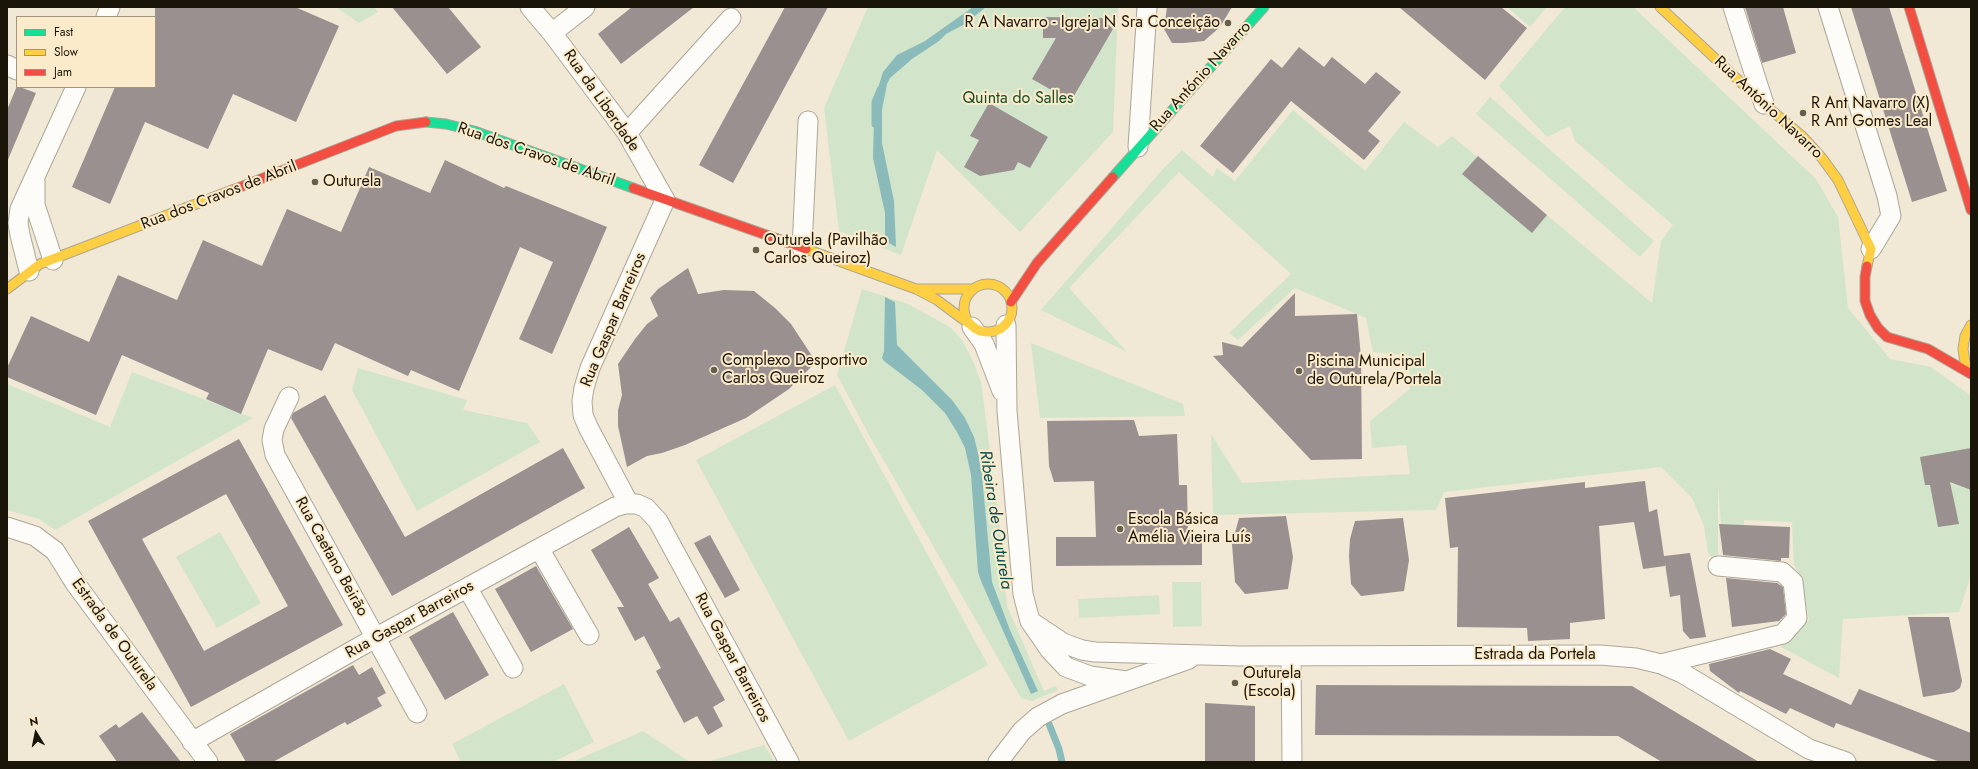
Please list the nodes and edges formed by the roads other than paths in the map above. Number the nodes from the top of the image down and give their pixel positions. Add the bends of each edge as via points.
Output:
1 (530, 7) edge
2 (585, 7) edge
3 (1147, 7) edge
4 (1264, 7) edge
5 (1660, 7) edge
6 (1733, 7) edge
7 (1828, 7) edge
8 (1909, 7) edge
9 (731, 18) dead end
10 (552, 33) junction
11 (7, 65) edge
12 (16, 70) edge
13 (69, 89) edge
14 (1764, 104) junction
15 (808, 121) dead end
16 (627, 133) junction
17 (1138, 147) junction
18 (35, 173) junction
19 (665, 200) junction
20 (1971, 210) edge
21 (802, 248) junction
22 (1871, 249) junction
23 (53, 260) junction
24 (1037, 263) junction
25 (29, 271) junction
26 (996, 285) junction
27 (7, 289) edge
28 (916, 289) junction
29 (972, 289) junction
30 (1011, 302) junction
31 (970, 325) junction
32 (1006, 325) junction
33 (1971, 325) edge
34 (1939, 345) dead end
35 (1928, 349) junction
36 (1971, 374) edge
37 (289, 397) dead end
38 (1008, 411) junction
39 (629, 504) junction
40 (7, 527) edge
41 (540, 550) junction
42 (1718, 566) dead end
43 (468, 589) junction
44 (1030, 621) junction
45 (589, 635) dead end
46 (375, 638) junction
47 (1069, 645) junction
48 (1199, 655) junction
49 (1291, 656) junction
50 (1661, 664) junction
51 (512, 668) dead end
52 (1074, 670) junction
53 (1126, 681) junction
54 (1062, 704) junction
55 (417, 713) dead end
56 (192, 742) junction
57 (1808, 756) edge
58 (208, 762) edge
59 (789, 762) edge
60 (998, 762) edge
61 (1292, 762) edge
62 (1846, 762) edge

1 - 10 street, Rua da Liberdade
2 - 10 street
3 - 17 street
4 - 17 street, Rua António Navarro
5 - 14 street, Rua António Navarro
6 - 14 street
7 - 22 street via 1891,216
8 - 20 street
9 - 16 street
10 - 16 street, Rua da Liberdade
11 - 12 street
13 - 18 street
14 - 22 street, Rua António Navarro via 1803,137 1822,158 1850,202
15 - 21 street
16 - 19 street, Rua da Liberdade
17 - 24 street, Rua António Navarro
18 - 23 street via 35,205
18 - 25 street via 20,209 18,223
19 - 21 street, Rua dos Cravos de Abril
19 - 23 street, Rua dos Cravos de Abril via 474,131 446,124 411,123 396,126
19 - 39 street, Rua Gaspar Barreiros via 590,368 582,401 588,427
21 - 28 street, Rua dos Cravos de Abril
22 - 35 street via 1864,277 1865,301 1870,315 1887,337
23 - 25 street
24 - 26 street
24 - 30 street
25 - 27 street
26 - 29 street via 988,284
26 - 30 street via 1008,295
28 - 29 street
28 - 31 street, Rua dos Cravos de Abril via 937,300
29 - 31 street via 963,309
30 - 32 street via 1012,310
31 - 32 street via 986,333 1000,330
31 - 38 street via 984,344 993,364
32 - 38 street
33 - 36 street via 1962,337 1965,362
34 - 35 street
35 - 36 street
37 - 46 street, Rua Caetano Beirão via 274,429 272,440 275,455
38 - 44 street via 1024,594
39 - 41 street, Rua Gaspar Barreiros via 615,507
39 - 59 street, Rua Gaspar Barreiros via 646,508 658,521
40 - 56 street, Estrada de Outurela via 35,536 54,551 75,584
41 - 43 street, Rua Gaspar Barreiros
41 - 45 street
42 - 50 street via 1782,572 1793,582 1797,618 1783,634
43 - 46 street, Rua Gaspar Barreiros
43 - 51 street
44 - 47 street, Estrada da Portela
44 - 52 street via 1050,650 1066,667
46 - 55 street, Rua Caetano Beirão
46 - 56 street, Rua Gaspar Barreiros
47 - 48 street, Estrada da Portela via 1095,652
47 - 52 street
48 - 49 street, Estrada da Portela
48 - 53 street
49 - 50 street, Estrada da Portela via 1600,655 1636,658
49 - 61 street
50 - 57 street, Estrada da Portela via 1682,673
52 - 53 street via 1090,676
52 - 54 street via 1073,686
53 - 54 street
54 - 60 street via 1038,716
56 - 58 street, Estrada de Outurela
57 - 62 street, Estrada da Portela

